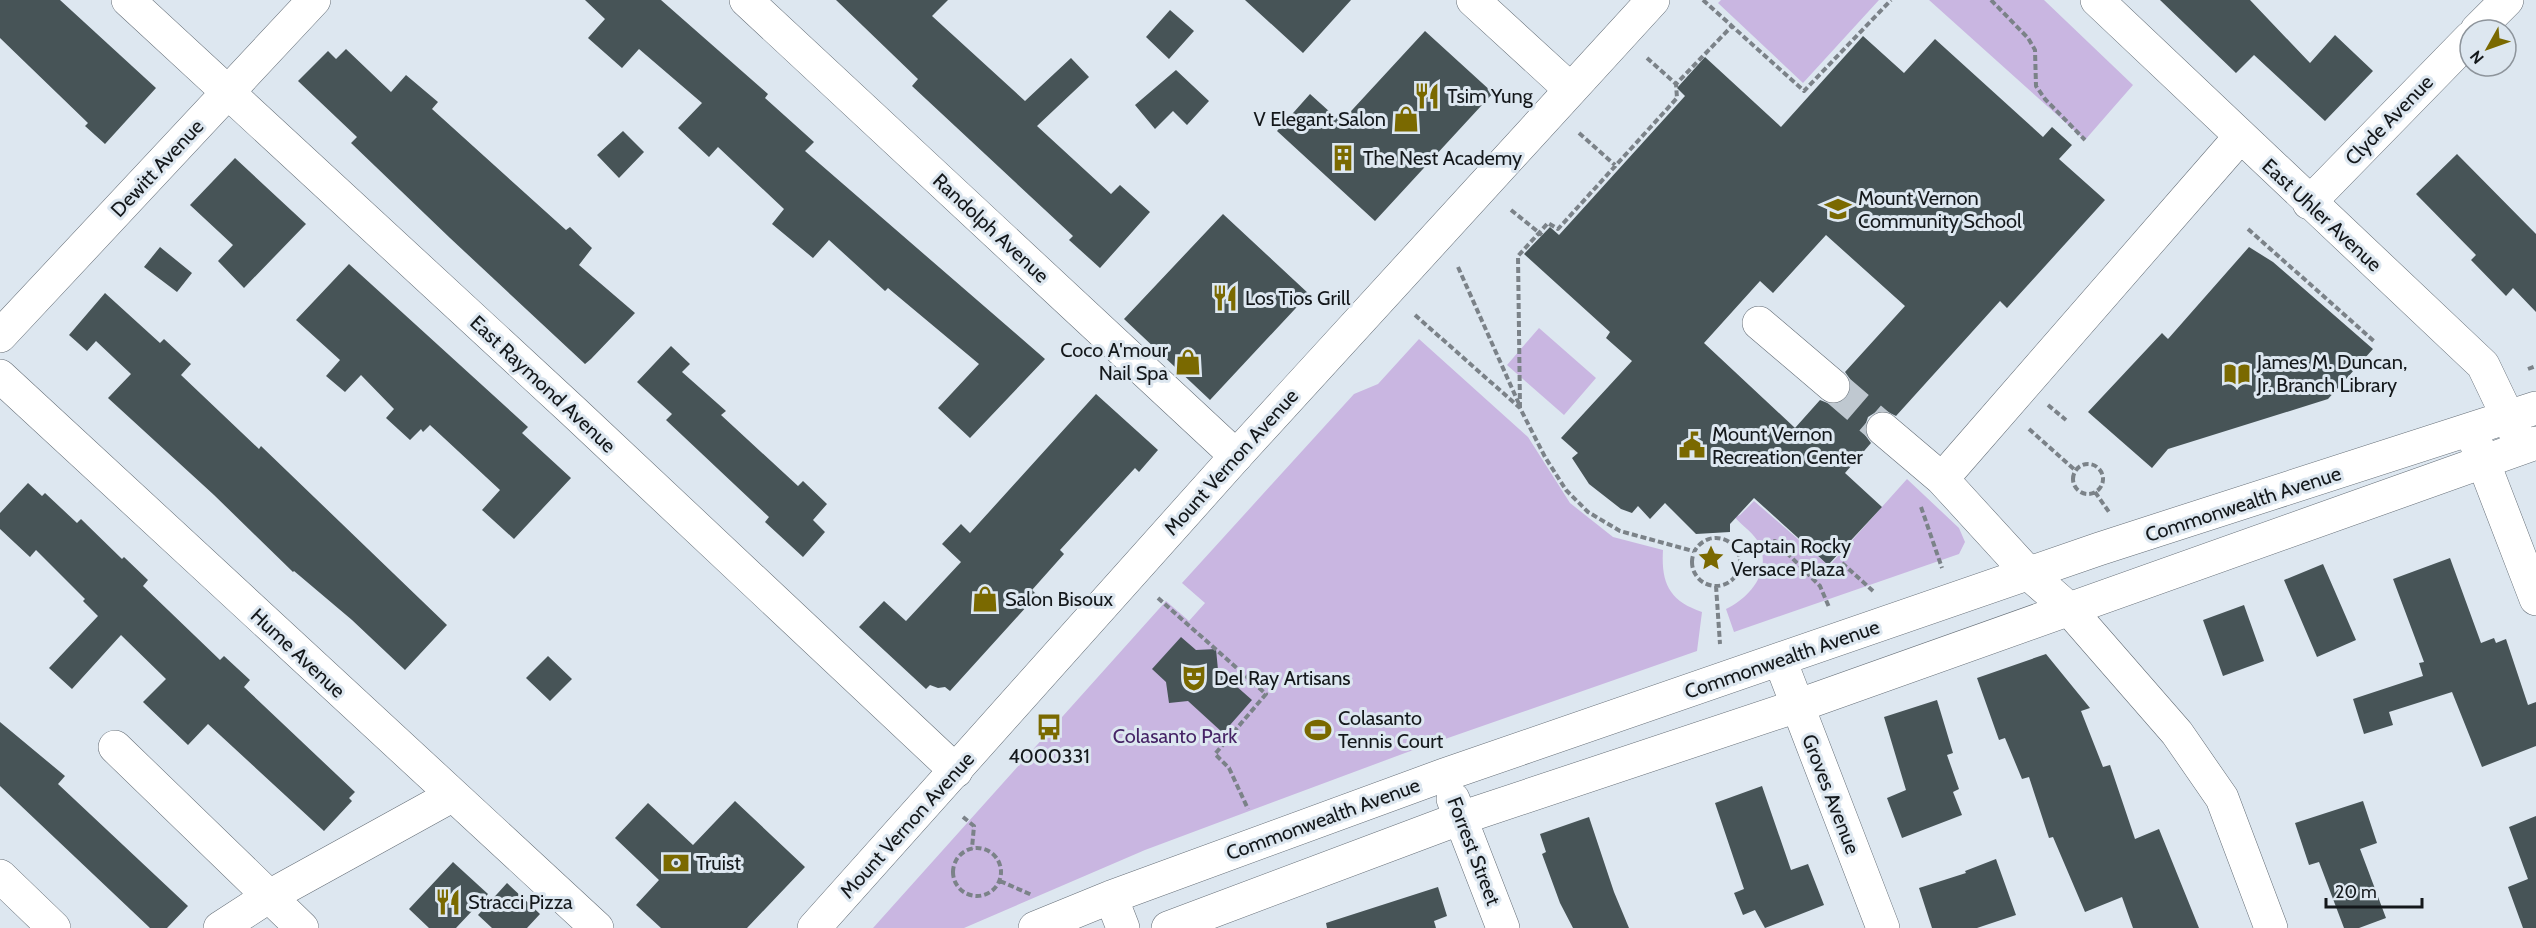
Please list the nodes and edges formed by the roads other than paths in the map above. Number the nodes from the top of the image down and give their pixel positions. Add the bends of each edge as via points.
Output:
1 (128, 0) edge
2 (314, 0) edge
3 (746, 0) edge
4 (1473, 0) edge
5 (1653, 0) edge
6 (2097, 0) edge
7 (2507, 0) edge
8 (2489, 18) edge
9 (2458, 50) edge
10 (1570, 89) junction
11 (228, 93) junction
12 (2240, 137) junction
13 (2309, 203) junction
14 (1759, 323) dead end
15 (0, 336) edge
16 (0, 376) edge
17 (1833, 386) tunnel mouth
18 (2522, 413) edge
19 (1884, 429) tunnel mouth
20 (2470, 431) junction
21 (2530, 445) edge
22 (1236, 456) junction
23 (2484, 462) junction
24 (1942, 479) junction
25 (2029, 574) junction
26 (2536, 599) edge
27 (2068, 608) junction
28 (1780, 660) junction
29 (1797, 706) junction
30 (115, 747) dead end
31 (956, 771) junction
32 (1444, 775) junction
33 (453, 795) junction
34 (1461, 818) junction
35 (0, 876) edge
36 (268, 897) junction
37 (1111, 897) junction
38 (1036, 912) edge
39 (53, 928) edge
40 (220, 928) edge
41 (302, 928) edge
42 (597, 928) edge
43 (814, 928) edge
44 (1124, 928) edge
45 (1168, 928) edge
46 (1503, 928) edge
47 (1883, 928) edge
48 (2271, 928) edge

1 - 11 street, East Raymond Avenue
2 - 11 street, Dewitt Avenue
3 - 22 street, Randolph Avenue
4 - 10 street
5 - 10 street, Mount Vernon Avenue
6 - 12 street, East Uhler Avenue
7 - 8 street
9 - 13 street, Clyde Avenue
10 - 22 street, Mount Vernon Avenue
11 - 15 street, Dewitt Avenue
11 - 31 street, East Raymond Avenue
12 - 13 street, East Uhler Avenue
12 - 24 street
13 - 18 street, East Uhler Avenue via 2483,365
14 - 17 street
16 - 33 street, Hume Avenue
18 - 20 street, Commonwealth Avenue
18 - 21 street, East Uhler Avenue
19 - 24 street
20 - 23 street
20 - 25 street, Commonwealth Avenue
21 - 23 street, Commonwealth Avenue
22 - 31 street, Mount Vernon Avenue
23 - 26 street
23 - 27 street, Commonwealth Avenue
24 - 25 street
25 - 27 street
25 - 28 street, Commonwealth Avenue
27 - 29 street, Commonwealth Avenue
27 - 48 street via 2143,691 2222,798
28 - 29 street, Groves Avenue
28 - 32 street, Commonwealth Avenue
29 - 34 street, Commonwealth Avenue
29 - 47 street, Groves Avenue
30 - 36 street
31 - 43 street, Mount Vernon Avenue
32 - 34 street, Forrest Street
32 - 37 street, Commonwealth Avenue
33 - 36 street
33 - 42 street, Hume Avenue
34 - 45 street, Commonwealth Avenue
34 - 46 street, Forrest Street
35 - 39 street
36 - 40 street
36 - 41 street
37 - 38 street, Commonwealth Avenue
37 - 44 street

